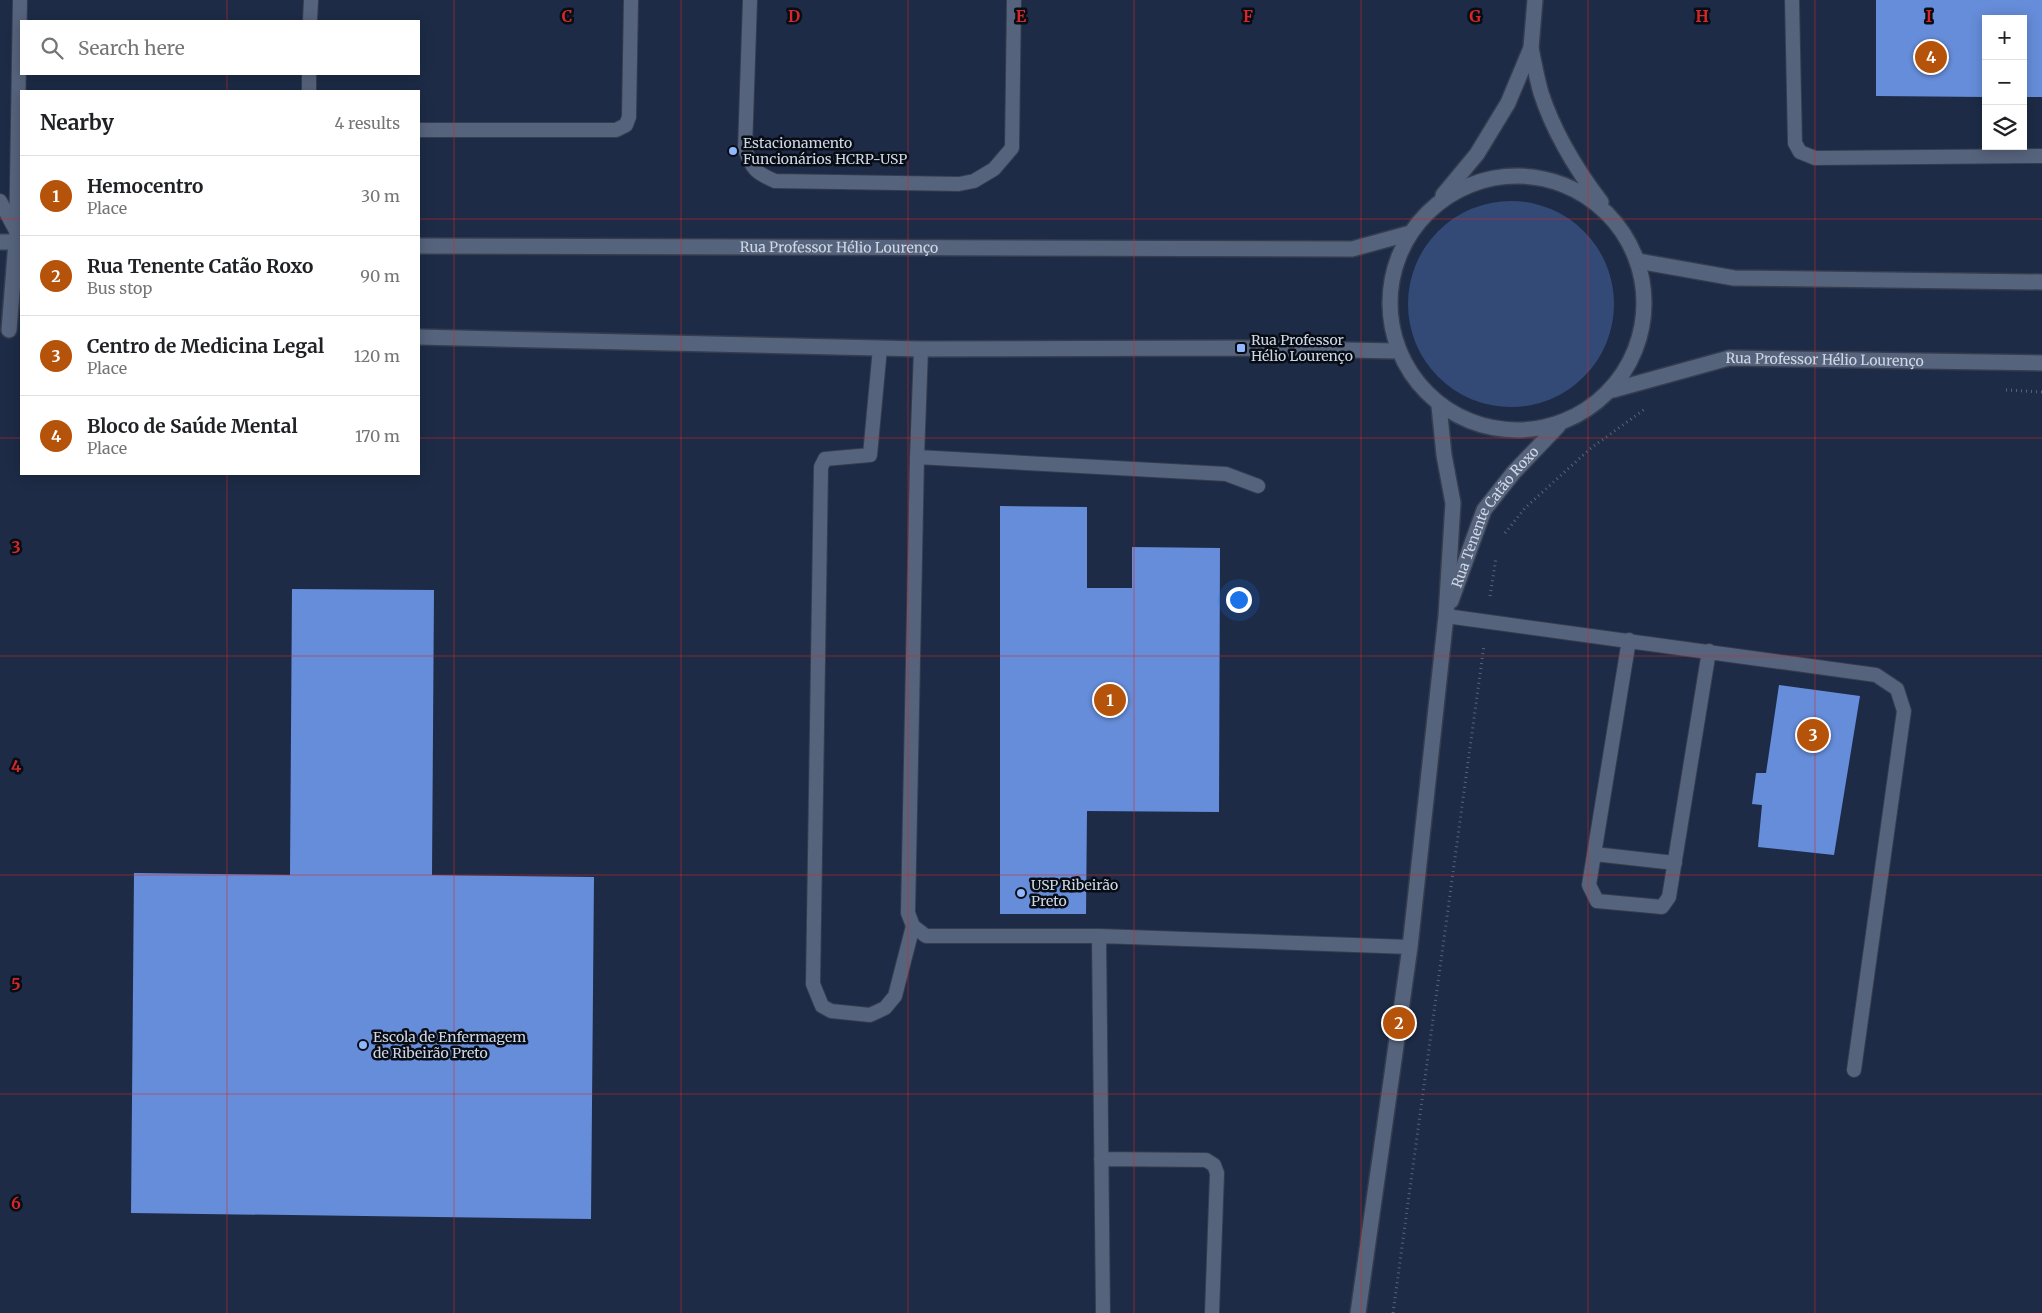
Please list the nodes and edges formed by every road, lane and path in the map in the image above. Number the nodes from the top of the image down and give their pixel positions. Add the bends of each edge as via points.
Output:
1 (20, 0) edge
2 (311, 0) edge
3 (630, 0) edge
4 (750, 0) edge
5 (1014, 0) edge
6 (1535, 0) edge
7 (1792, 0) edge
8 (310, 20) edge
9 (1531, 48) junction
10 (309, 75) edge
11 (309, 90) edge
12 (420, 130) edge
13 (2042, 156) edge
14 (1438, 200) junction
15 (0, 201) edge
16 (1608, 212) junction
17 (1407, 234) junction
18 (18, 238) edge
19 (0, 242) edge
20 (420, 246) edge
21 (1638, 261) junction
22 (2042, 282) edge
23 (10, 330) edge
24 (420, 337) edge
25 (880, 348) junction
26 (921, 349) junction
27 (1398, 351) junction
28 (2042, 363) edge
29 (1613, 390) junction
30 (2003, 390) dead end
31 (2042, 392) edge
32 (1439, 406) junction
33 (1647, 407) dead end
34 (1558, 426) junction
35 (917, 457) junction
36 (1258, 486) dead end
37 (1503, 538) dead end
38 (1498, 552) dead end
39 (1446, 616) junction
40 (1487, 621) junction
41 (1629, 640) junction
42 (1709, 651) junction
43 (1594, 854) junction
44 (1674, 863) junction
45 (913, 926) junction
46 (1099, 936) junction
47 (1410, 947) junction
48 (1854, 1070) dead end
49 (1101, 1159) junction
50 (1103, 1313) edge
51 (1212, 1313) edge
52 (1358, 1313) edge
53 (1393, 1313) edge

1 - 18 lane
2 - 8 lane
3 - 12 lane via 629,117 626,125 616,130
4 - 5 lane via 745,150 750,164 758,173 775,181 960,184 974,181 994,169 1012,148
6 - 9 street
7 - 13 lane via 1794,143 1800,152 1815,158
9 - 14 street via 1508,103 1477,154
9 - 16 street via 1541,93 1558,135
10 - 11 lane
14 - 16 street via 1479,179 1525,174 1570,186
14 - 17 street
15 - 18 lane
16 - 21 street
17 - 20 street, Rua Professor Hélio Lourenço via 1352,249
17 - 27 street via 1392,271 1388,311
18 - 19 street
18 - 23 street
21 - 22 street via 1734,278
21 - 29 street via 1645,306 1637,351
24 - 25 street
25 - 26 street
25 - 45 lane via 870,456 825,459 820,467 813,984 822,1006 831,1011 870,1015 885,1008 895,996
26 - 27 street
26 - 35 lane
27 - 32 street
28 - 29 street, Rua Professor Hélio Lourenço via 1729,358
29 - 34 street
30 - 31 path
32 - 34 street via 1476,426 1517,432
32 - 39 street, Rua Tenente Catão Roxo via 1453,503
33 - 37 path via 1591,448 1515,518
34 - 39 street, Rua Tenente Catão Roxo via 1514,472 1484,510
35 - 36 lane via 1226,474
35 - 45 lane via 908,913
38 - 40 path
39 - 40 lane
39 - 47 street, Rua Tenente Catão Roxo
40 - 41 lane
40 - 53 path
41 - 42 lane
41 - 43 lane
42 - 44 lane
42 - 48 lane via 1876,676 1897,689 1904,711
43 - 44 lane
43 - 44 lane via 1589,885 1597,901 1662,907 1670,897
45 - 46 lane via 926,936
46 - 47 lane
46 - 49 lane
47 - 52 street, Rua Tenente Catão Roxo
49 - 50 lane
49 - 51 lane via 1206,1160 1214,1166 1217,1173

